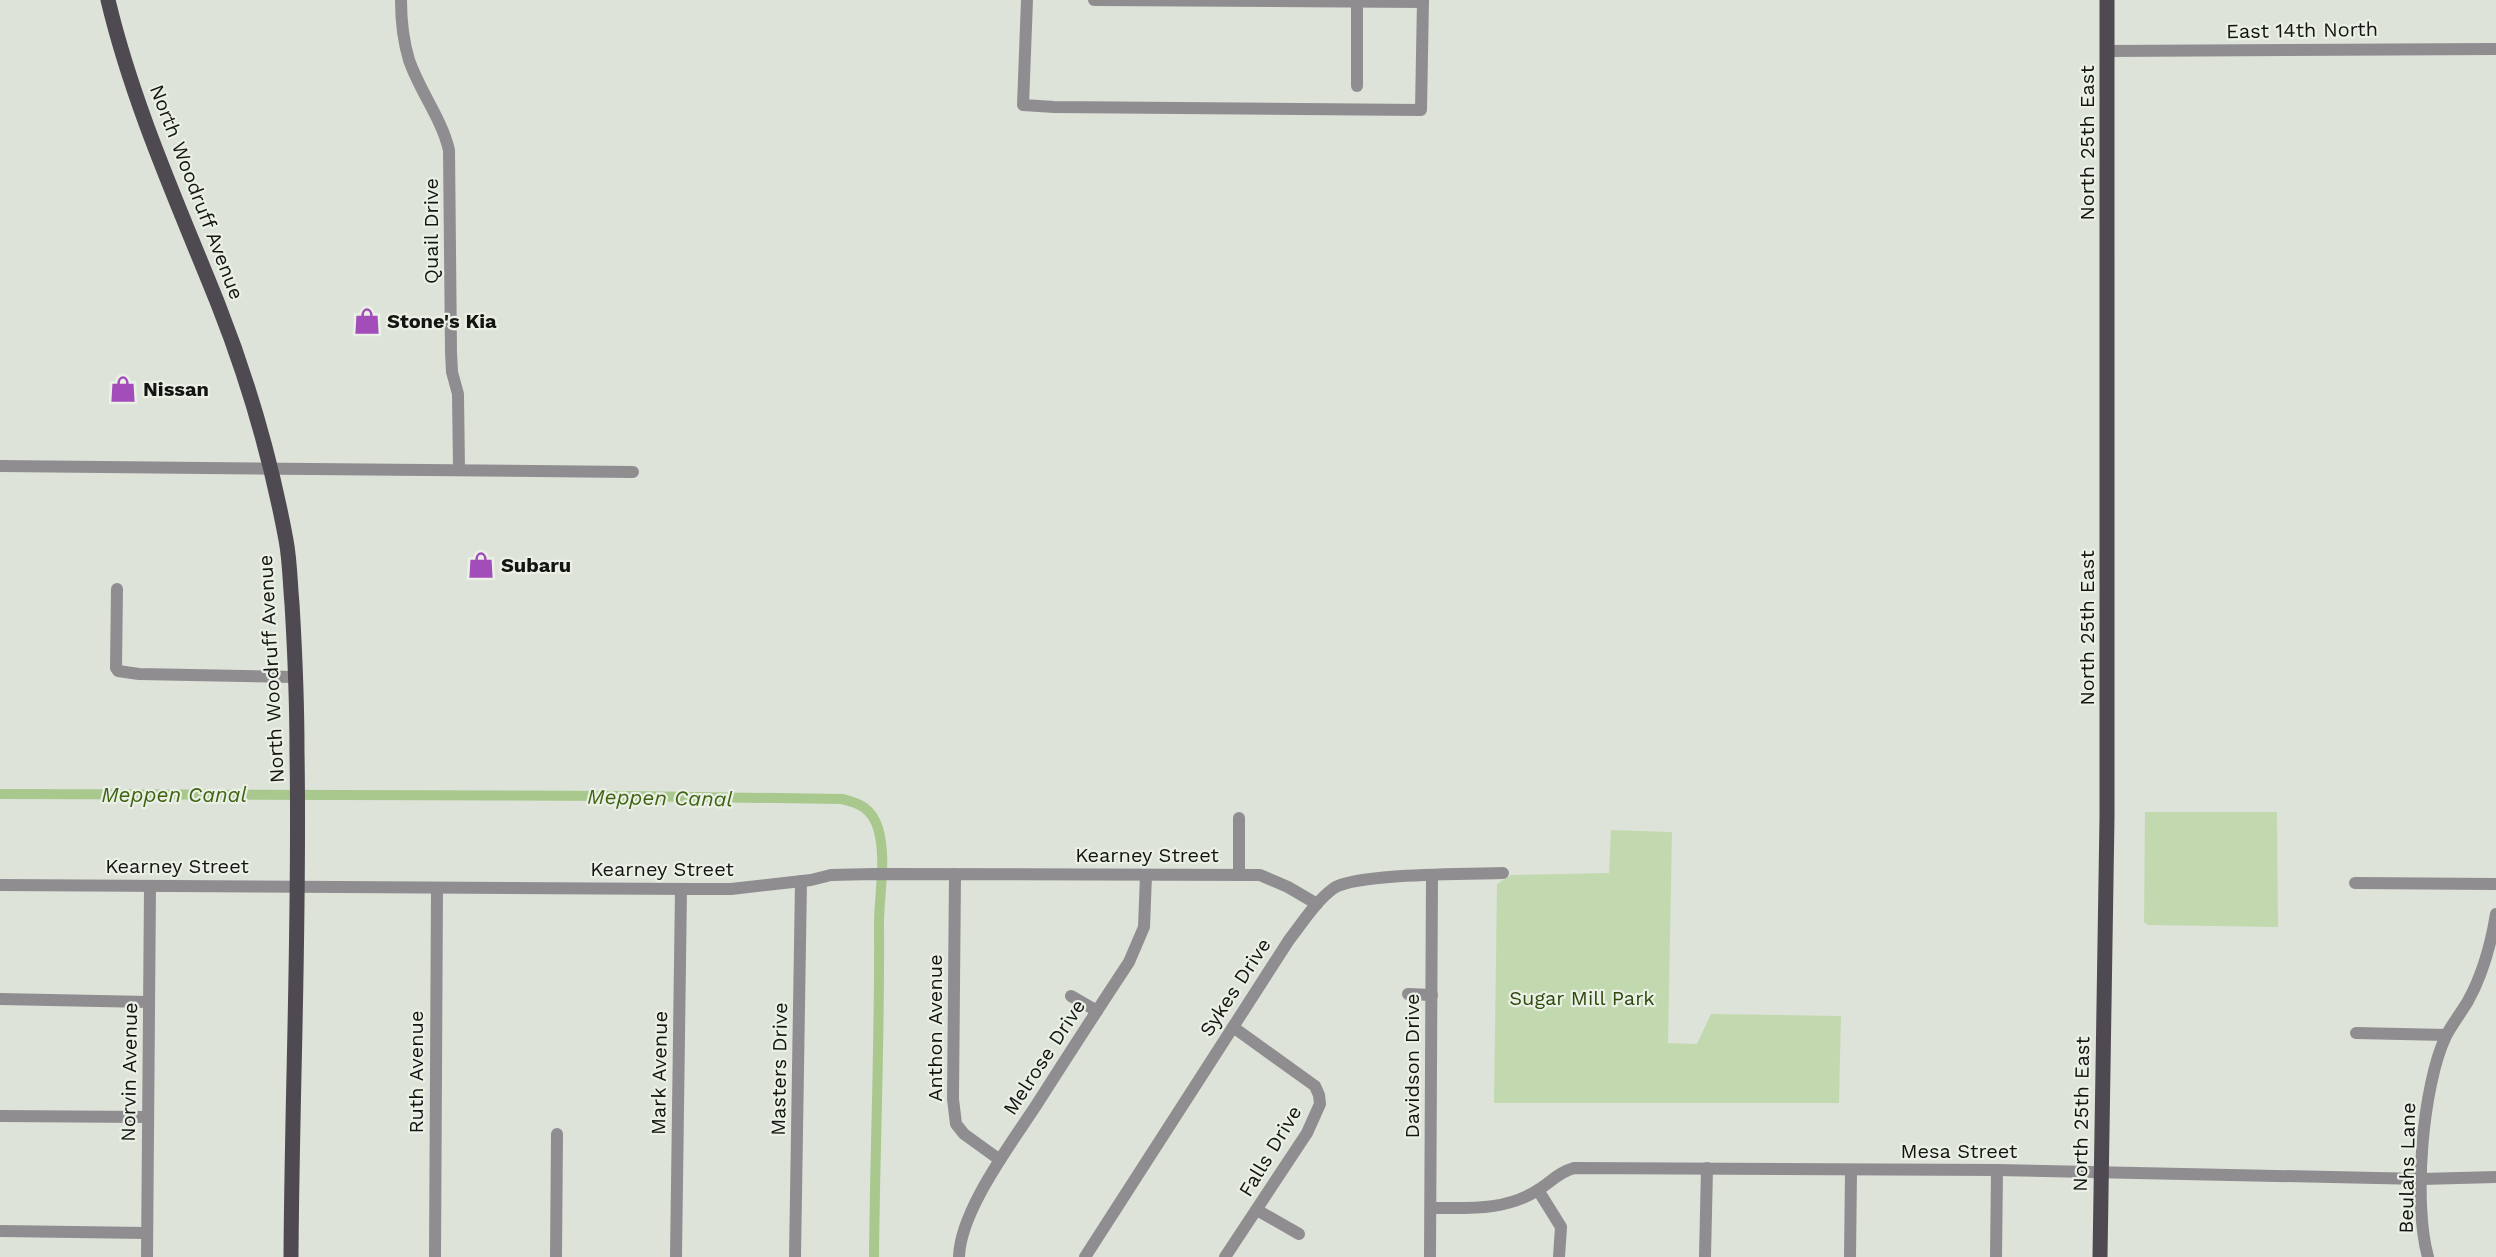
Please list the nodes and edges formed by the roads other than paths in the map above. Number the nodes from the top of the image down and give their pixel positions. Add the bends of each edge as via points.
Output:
1 (108, 0) edge
2 (401, 0) edge
3 (1027, 0) edge
4 (1094, 0) edge
5 (2107, 0) edge
6 (1357, 1) edge
7 (1423, 1) edge
8 (2496, 49) edge
9 (2108, 51) junction
10 (1357, 86) dead end
11 (0, 466) edge
12 (270, 469) junction
13 (459, 470) junction
14 (633, 472) dead end
15 (117, 589) dead end
16 (296, 677) junction
17 (1239, 818) dead end
18 (1503, 873) dead end
19 (955, 874) junction
20 (1146, 875) junction
21 (1239, 875) junction
22 (1432, 876) junction
23 (801, 881) junction
24 (2355, 883) dead end
25 (2496, 884) edge
26 (0, 885) edge
27 (298, 886) junction
28 (150, 887) junction
29 (437, 888) junction
30 (681, 889) junction
31 (1317, 904) junction
32 (2496, 914) edge
33 (1408, 994) dead end
34 (1432, 995) junction
35 (1071, 996) dead end
36 (0, 999) edge
37 (149, 1002) junction
38 (1097, 1011) junction
39 (1233, 1027) junction
40 (2356, 1033) dead end
41 (2446, 1035) junction
42 (0, 1116) edge
43 (147, 1117) junction
44 (557, 1134) dead end
45 (1000, 1160) junction
46 (1707, 1168) junction
47 (1997, 1170) junction
48 (1851, 1171) junction
49 (2101, 1172) junction
50 (2496, 1178) edge
51 (2422, 1179) junction
52 (1538, 1190) junction
53 (1432, 1208) junction
54 (1257, 1210) junction
55 (0, 1231) edge
56 (147, 1233) junction
57 (1299, 1234) dead end
58 (147, 1257) edge
59 (291, 1257) edge
60 (435, 1257) edge
61 (556, 1257) edge
62 (676, 1257) edge
63 (795, 1257) edge
64 (959, 1257) edge
65 (1084, 1257) edge
66 (1225, 1257) edge
67 (1430, 1257) edge
68 (1558, 1257) edge
69 (1705, 1257) edge
70 (1850, 1257) edge
71 (1996, 1257) edge
72 (2100, 1257) edge
73 (2428, 1257) edge

1 - 12 main road, North Woodruff Avenue via 162,166 237,357
2 - 13 street, Quail Drive via 402,29 410,62 444,129 449,150 451,352 458,394
3 - 7 street via 1023,105 1421,110
4 - 6 street
5 - 9 main road, North 25th East
6 - 7 street
6 - 10 street
8 - 9 street, East 14th North
9 - 49 main road, North 25th East via 2107,817
11 - 12 street
12 - 13 street
12 - 16 main road, North Woodruff Avenue via 286,542
13 - 14 street
15 - 16 street via 118,671
16 - 27 main road, North Woodruff Avenue
17 - 21 street
18 - 22 street, Sykes Drive
19 - 20 street, Kearney Street
19 - 23 street, Kearney Street via 831,875
19 - 45 street, Anthon Avenue via 956,1124
20 - 21 street, Kearney Street
20 - 38 street, Melrose Drive via 1144,927 1129,962
21 - 31 street, Kearney Street via 1260,875
22 - 31 street, Sykes Drive via 1348,883 1335,887
22 - 34 street, Davidson Drive
23 - 30 street, Kearney Street via 731,889
23 - 63 street, Masters Drive
24 - 25 street
26 - 28 street, Kearney Street
27 - 28 street, Kearney Street
27 - 29 street, Kearney Street
27 - 59 main road, North Woodruff Avenue
28 - 37 street, Norvin Avenue
29 - 30 street, Kearney Street
29 - 60 street, Ruth Avenue
30 - 62 street, Mark Avenue
31 - 39 street, Sykes Drive
32 - 41 street, Beulahs Lane via 2484,965 2469,999
33 - 34 street
34 - 53 street, Davidson Drive
35 - 38 street
36 - 37 street
37 - 43 street, Norvin Avenue
38 - 45 street, Melrose Drive
39 - 54 street, Falls Drive via 1315,1086 1320,1095 1307,1133
39 - 65 street, Sykes Drive
40 - 41 street
41 - 51 street, Beulahs Lane via 2428,1094
42 - 43 street
43 - 56 street, Norvin Avenue
44 - 61 street
45 - 64 street, Melrose Drive via 969,1216 959,1242
46 - 48 street, Mesa Street
46 - 52 street, Mesa Street via 1574,1168 1562,1171
46 - 69 street
47 - 48 street, Mesa Street
47 - 49 street, Mesa Street
47 - 71 street
48 - 70 street
49 - 51 street, Mesa Street
49 - 72 main road, North 25th East
50 - 51 street, Mesa Street
51 - 73 street, Beulahs Lane
52 - 53 street, Mesa Street via 1509,1204 1484,1209
52 - 68 street via 1561,1227
53 - 67 street, Davidson Drive
54 - 57 street
54 - 66 street, Falls Drive
55 - 56 street
56 - 58 street, Norvin Avenue

